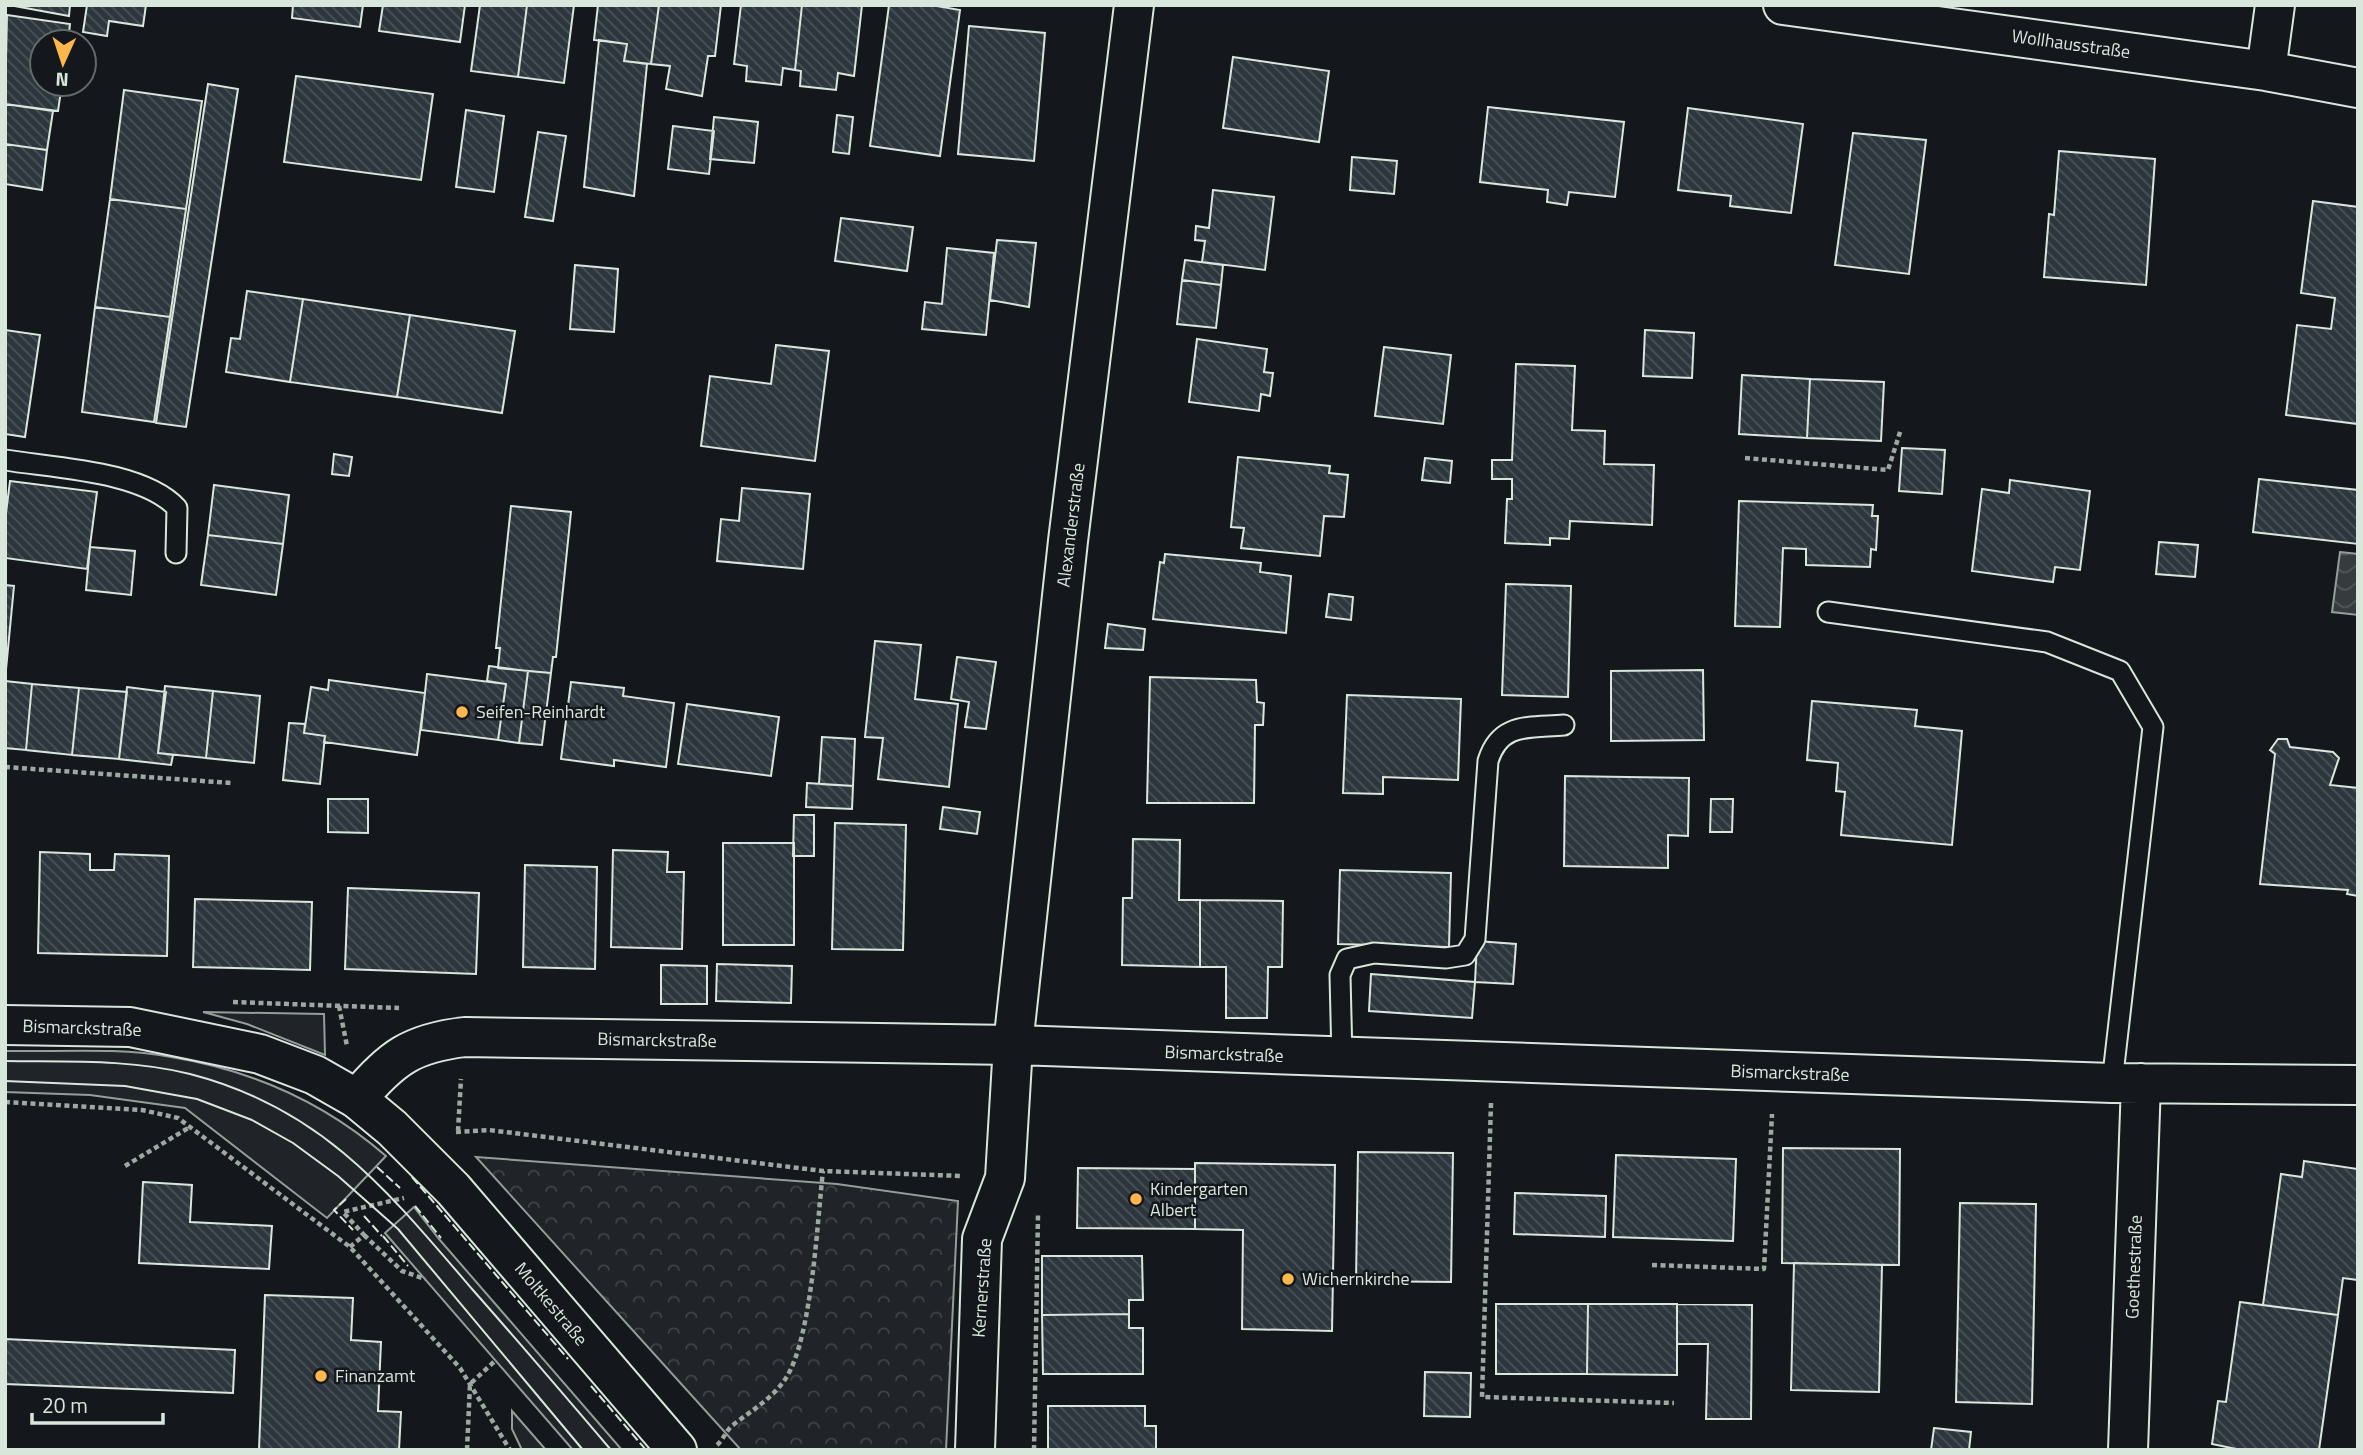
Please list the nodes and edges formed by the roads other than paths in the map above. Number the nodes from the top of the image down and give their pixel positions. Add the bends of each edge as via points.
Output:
1 (1134, 5) edge
2 (1783, 5) edge
3 (2275, 5) edge
4 (2266, 71) junction
5 (2358, 88) edge
6 (5, 460) edge
7 (176, 554) dead end
8 (1828, 612) dead end
9 (1564, 725) dead end
10 (5, 1025) edge
11 (1013, 1045) junction
12 (1342, 1059) junction
13 (2126, 1083) junction
14 (2358, 1085) edge
15 (357, 1099) junction
16 (425, 1159) joint
17 (677, 1450) edge
18 (975, 1450) edge
19 (2128, 1450) edge

1 - 11 street, Alexanderstraße via 1068,541
2 - 4 street, Wollhausstraße
3 - 4 street
4 - 5 street, Wollhausstraße
6 - 7 lane via 107,477 164,494 177,508
8 - 13 lane via 2047,642 2120,671 2152,727
9 - 12 lane via 1514,729 1493,743 1475,939 1465,955 1374,953 1347,959 1340,975
10 - 15 street, Bismarckstraße via 130,1027 260,1054 315,1075
11 - 12 street, Bismarckstraße
11 - 15 street, Bismarckstraße via 466,1037 409,1050 377,1074
11 - 18 street, Kernerstraße via 1005,1178 982,1239
12 - 13 street, Bismarckstraße
13 - 14 street, Bismarckstraße
13 - 19 street, Goethestraße
15 - 16 street, Bismarckstraße
16 - 17 street, Moltkestraße

